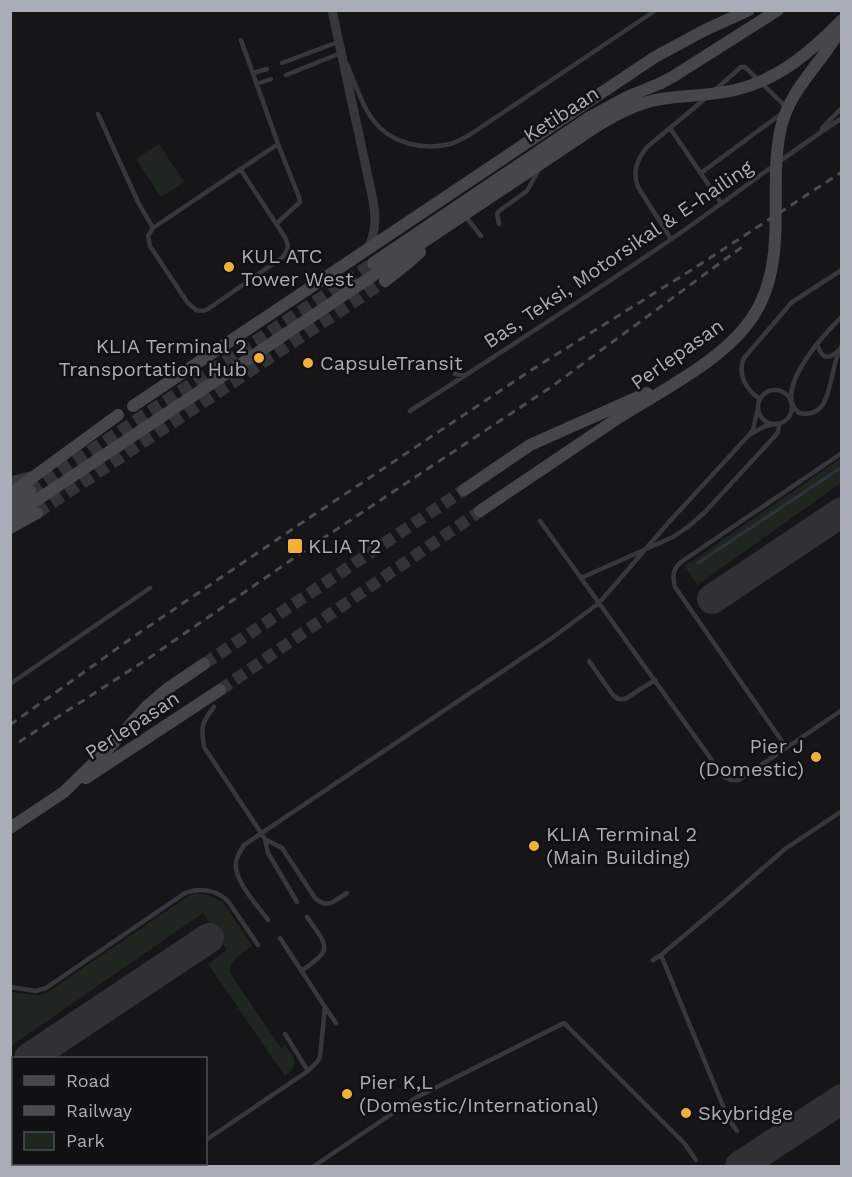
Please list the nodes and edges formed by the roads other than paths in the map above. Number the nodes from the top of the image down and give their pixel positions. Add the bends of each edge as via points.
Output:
1 (333, 10) edge
2 (656, 10) edge
3 (749, 10) edge
4 (778, 10) edge
5 (842, 20) edge
6 (842, 27) edge
7 (241, 40) dead end
8 (340, 42) junction
9 (342, 52) junction
10 (282, 63) dead end
11 (267, 69) dead end
12 (253, 74) junction
13 (286, 75) dead end
14 (271, 79) dead end
15 (257, 84) junction
16 (842, 108) edge
17 (573, 112) junction
18 (98, 114) dead end
19 (842, 118) edge
20 (670, 128) junction
21 (812, 137) junction
22 (278, 144) junction
23 (241, 170) junction
24 (701, 173) junction
25 (492, 183) junction
26 (721, 203) junction
27 (416, 216) junction
28 (277, 224) junction
29 (499, 224) dead end
30 (153, 228) junction
31 (481, 236) dead end
32 (671, 239) junction
33 (367, 249) junction
34 (373, 263) tunnel mouth
35 (842, 270) edge
36 (385, 281) tunnel mouth
37 (842, 317) edge
38 (817, 344) junction
39 (841, 347) edge
40 (455, 374) dead end
41 (688, 374) junction
42 (465, 376) junction
43 (760, 399) junction
44 (791, 402) junction
45 (133, 406) dead end
46 (758, 410) junction
47 (410, 411) dead end
48 (118, 415) dead end
49 (776, 424) junction
50 (749, 435) junction
51 (842, 453) edge
52 (12, 489) edge
53 (465, 490) tunnel mouth
54 (30, 491) joint
55 (10, 504) edge
56 (480, 511) tunnel mouth
57 (37, 513) tunnel mouth
58 (10, 518) edge
59 (540, 521) dead end
60 (10, 528) edge
61 (648, 547) junction
62 (581, 578) junction
63 (150, 588) dead end
64 (599, 603) junction
65 (589, 661) dead end
66 (204, 664) tunnel mouth
67 (655, 680) junction
68 (10, 684) edge
69 (220, 690) tunnel mouth
70 (214, 707) dead end
71 (842, 710) edge
72 (786, 747) junction
73 (64, 792) junction
74 (842, 811) edge
75 (10, 828) edge
76 (261, 833) junction
77 (265, 839) junction
78 (346, 892) dead end
79 (297, 902) dead end
80 (307, 917) dead end
81 (268, 920) dead end
82 (280, 938) dead end
83 (258, 945) dead end
84 (661, 955) junction
85 (653, 960) dead end
86 (301, 971) junction
87 (10, 987) edge
88 (325, 1007) junction
89 (571, 1018) dead end
90 (336, 1023) dead end
91 (564, 1023) junction
92 (285, 1034) dead end
93 (308, 1071) junction
94 (737, 1131) dead end
95 (207, 1139) edge
96 (696, 1160) dead end
97 (314, 1167) edge

1 - 8 street
2 - 9 lane via 471,134 436,146 398,141 372,120
3 - 17 main road via 655,57
4 - 25 main road, Ketibaan via 674,76 600,111
5 - 58 main road via 804,56 765,80 734,91 647,102 597,126
6 - 41 main road, Perlepasan via 803,80 783,120 778,147 773,261 761,303 732,341
7 - 12 lane
8 - 9 street
8 - 10 lane
9 - 13 lane
9 - 33 street via 375,214 374,232
11 - 12 lane
12 - 15 lane
14 - 15 lane
15 - 22 lane
16 - 21 lane
17 - 27 main road
17 - 29 lane via 555,136 527,191 497,214
18 - 30 lane
19 - 21 lane, Bas, Teksi, Motorsikal & E-hailing
20 - 24 lane
20 - 24 lane via 741,67 748,69 784,105 784,112
20 - 32 lane via 647,147 634,172 638,187
21 - 26 lane, Bas, Teksi, Motorsikal & E-hailing
22 - 23 lane
22 - 28 lane via 300,202
23 - 28 lane
23 - 30 lane
24 - 26 lane
25 - 34 main road, Ketibaan
25 - 36 main road
26 - 32 lane, Bas, Teksi, Motorsikal & E-hailing
27 - 31 lane via 428,212 460,214
27 - 33 main road
28 - 30 lane via 288,245 283,257 203,311 187,303 150,246 148,236
32 - 42 lane, Bas, Teksi, Motorsikal & E-hailing
33 - 45 main road
35 - 43 lane via 792,302 744,358 741,369 747,389
37 - 38 lane
38 - 39 lane via 820,353 827,357
38 - 44 lane via 793,384
39 - 44 lane via 822,406 802,414 795,411
40 - 42 lane
41 - 53 main road via 530,445
41 - 56 main road, Perlepasan
42 - 47 lane, Bas, Teksi, Motorsikal & E-hailing
43 - 44 lane via 768,392 779,391
43 - 46 lane
44 - 49 lane via 791,413 784,422
46 - 49 lane via 763,420
46 - 50 lane
48 - 52 main road
49 - 50 lane
49 - 61 lane via 778,432 774,437 706,511 673,537
50 - 61 lane
51 - 72 lane via 681,562 673,576 675,587
52 - 54 lane
54 - 55 main road
57 - 60 main road
59 - 62 lane
61 - 62 lane
61 - 64 lane
62 - 64 lane
63 - 68 lane
64 - 67 lane
64 - 76 lane
65 - 67 lane via 618,699 625,699
66 - 73 main road via 147,706
67 - 72 lane via 724,777 739,780
69 - 73 main road, Perlepasan
70 - 76 lane via 204,719 204,747
71 - 72 lane
73 - 75 main road
74 - 84 lane via 785,849
76 - 77 lane
76 - 81 lane via 244,845 236,862 236,873
77 - 78 lane via 282,848 321,904 329,904
77 - 79 lane via 268,853
80 - 86 lane via 324,946 319,959
82 - 86 lane
83 - 87 lane via 228,901 206,890 191,891 46,988 36,991
84 - 85 lane
84 - 94 lane via 728,1118
86 - 88 lane
88 - 90 lane
88 - 93 lane via 320,1057
89 - 91 lane
91 - 96 lane via 685,1144
91 - 97 lane via 417,1097
92 - 93 lane
93 - 95 lane

